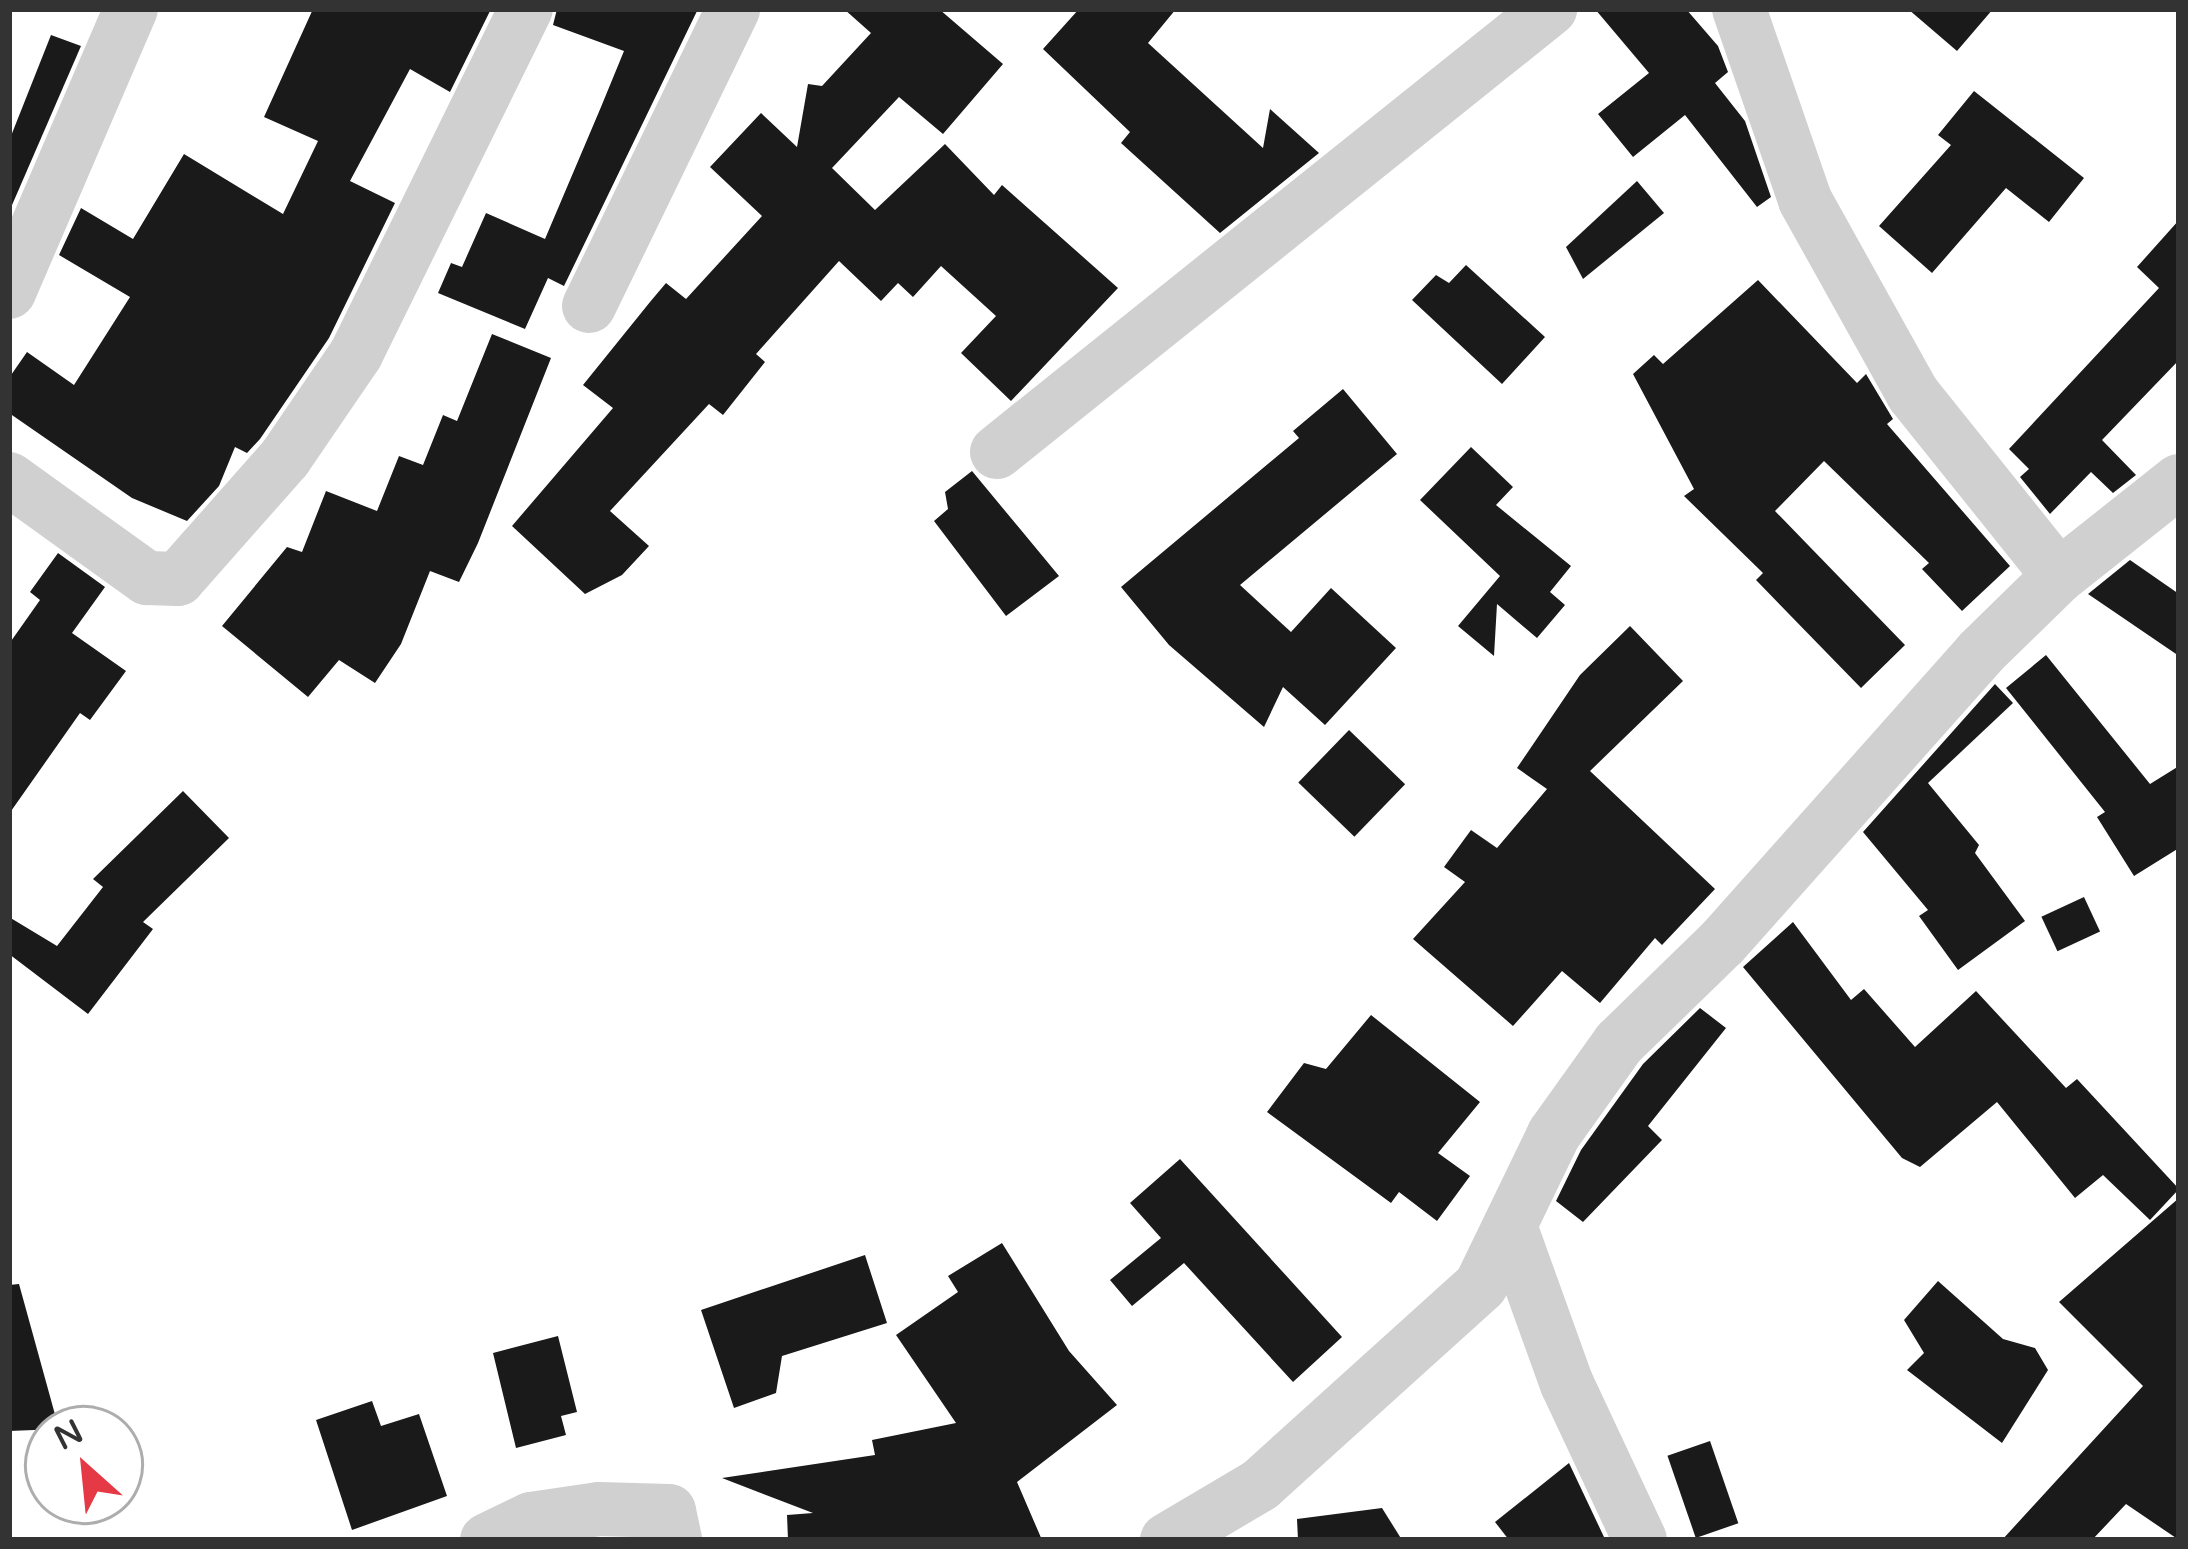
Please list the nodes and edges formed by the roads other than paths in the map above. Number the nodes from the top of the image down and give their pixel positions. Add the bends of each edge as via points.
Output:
1 (130, 9) edge
2 (526, 9) edge
3 (733, 9) edge
4 (1550, 9) edge
5 (1739, 9) edge
6 (9, 292) edge
7 (589, 307) dead end
8 (997, 452) dead end
9 (9, 479) edge
10 (2179, 481) edge
11 (2059, 576) junction
12 (1510, 1226) junction
13 (488, 1540) edge
14 (676, 1540) edge
15 (1167, 1540) edge
16 (1640, 1540) edge

1 - 6 street
2 - 9 street via 356,354 285,458 178,579 147,578
3 - 7 street
4 - 8 street
5 - 11 street via 1805,200 1913,394
10 - 11 street
11 - 12 street via 1911,726 1723,943 1619,1043 1554,1135
12 - 15 street via 1481,1285 1430,1332 1260,1485
12 - 16 street via 1567,1384
13 - 14 street via 531,1519 599,1509 669,1511

